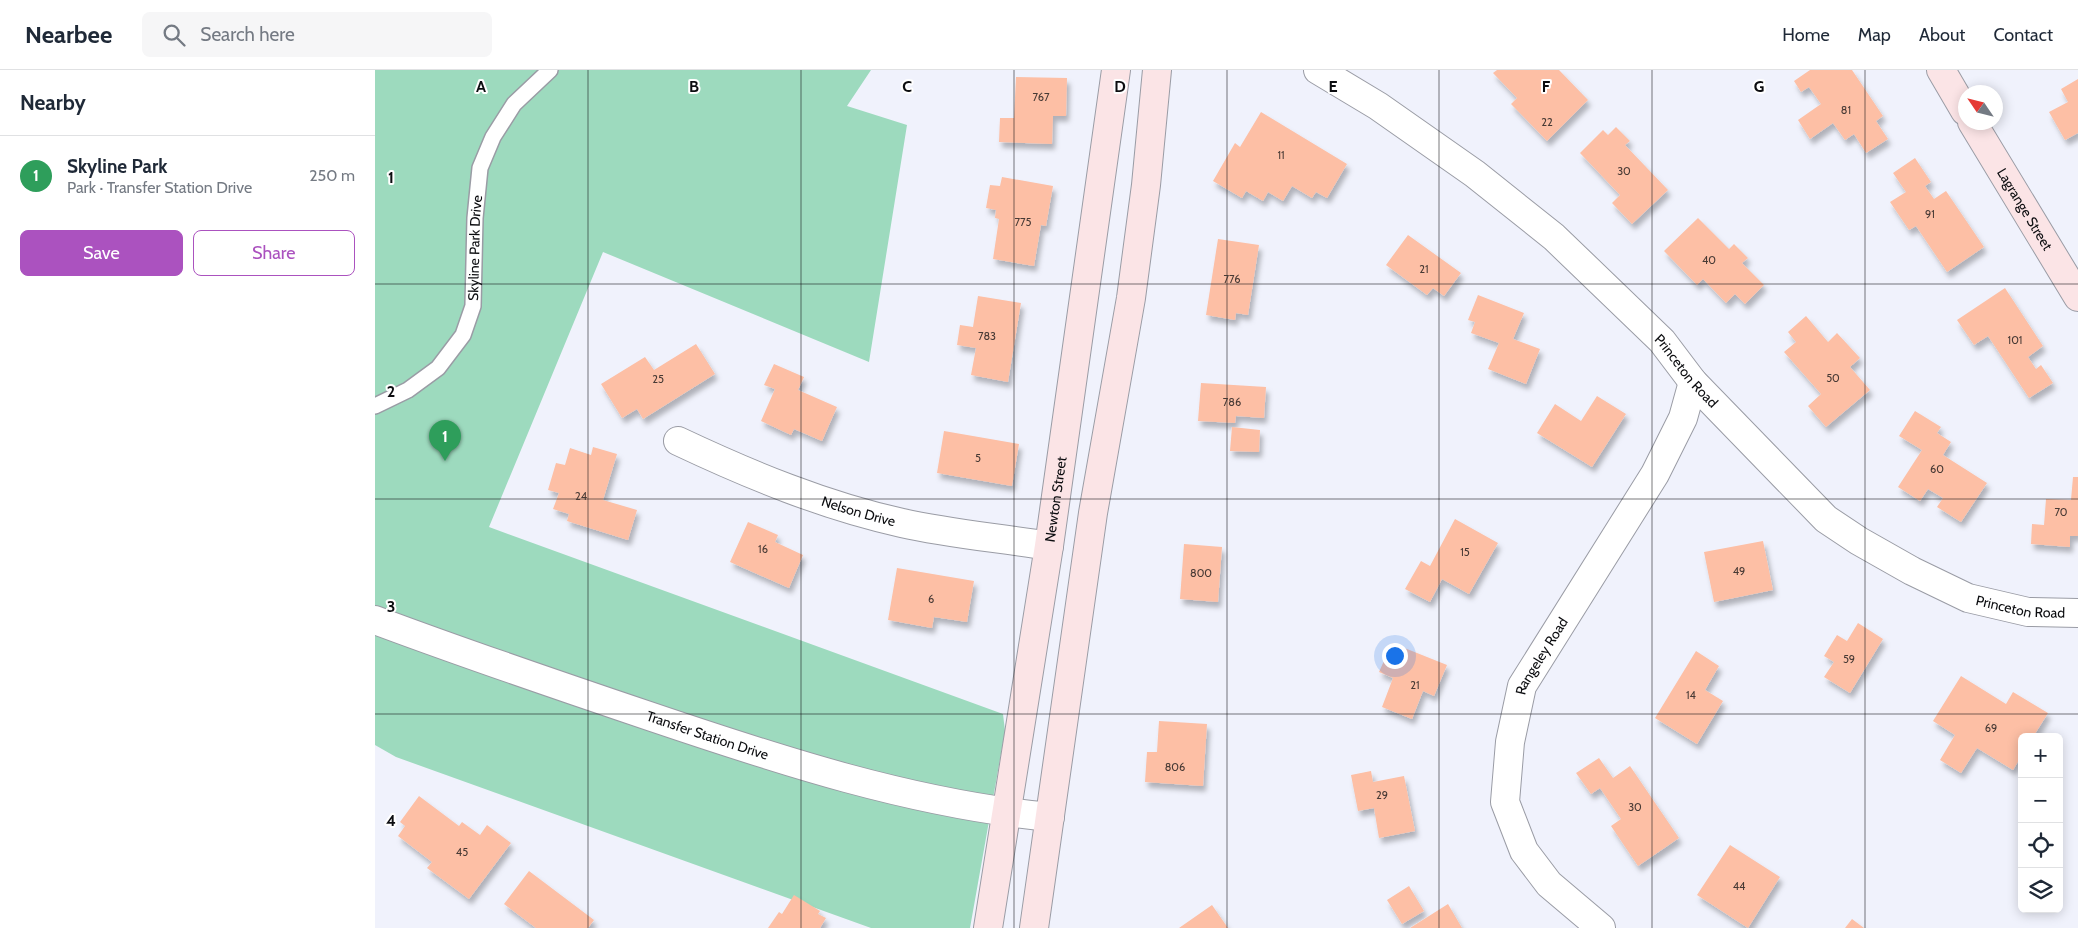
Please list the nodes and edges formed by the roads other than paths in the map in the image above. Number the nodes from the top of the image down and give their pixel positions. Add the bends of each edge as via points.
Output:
1 (550, 70) edge
2 (1116, 70) edge
3 (1157, 70) edge
4 (1318, 70) edge
5 (1941, 70) edge
6 (1958, 99) edge
7 (1977, 130) edge
8 (2078, 297) edge
9 (1693, 382) junction
10 (375, 406) edge
11 (679, 441) dead end
12 (1049, 546) junction
13 (2078, 613) edge
14 (375, 620) edge
15 (1006, 813) junction
16 (1050, 817) junction
17 (988, 928) edge
18 (1034, 928) edge
19 (1601, 928) edge

1 - 10 lane, Skyline Park Drive via 514,104 493,137 480,168 473,306 463,335 438,368 408,390
2 - 12 main road, Newton Street
3 - 16 main road via 1131,298 1093,513
4 - 9 street, Princeton Road via 1378,106 1475,174 1554,237 1663,341
5 - 6 main road
7 - 8 main road, Lagrange Street
9 - 13 street, Princeton Road via 1826,519 1859,541 1968,598 2028,612
9 - 19 street, Rangeley Road via 1683,418 1655,474 1522,686 1510,742 1505,802 1524,851 1549,884
11 - 12 street, Nelson Drive via 731,466 850,509 904,524
12 - 15 main road, Newton Street
14 - 15 street, Transfer Station Drive via 720,740 867,783
15 - 16 street, Transfer Station Drive
15 - 17 main road, Newton Street
16 - 18 main road

